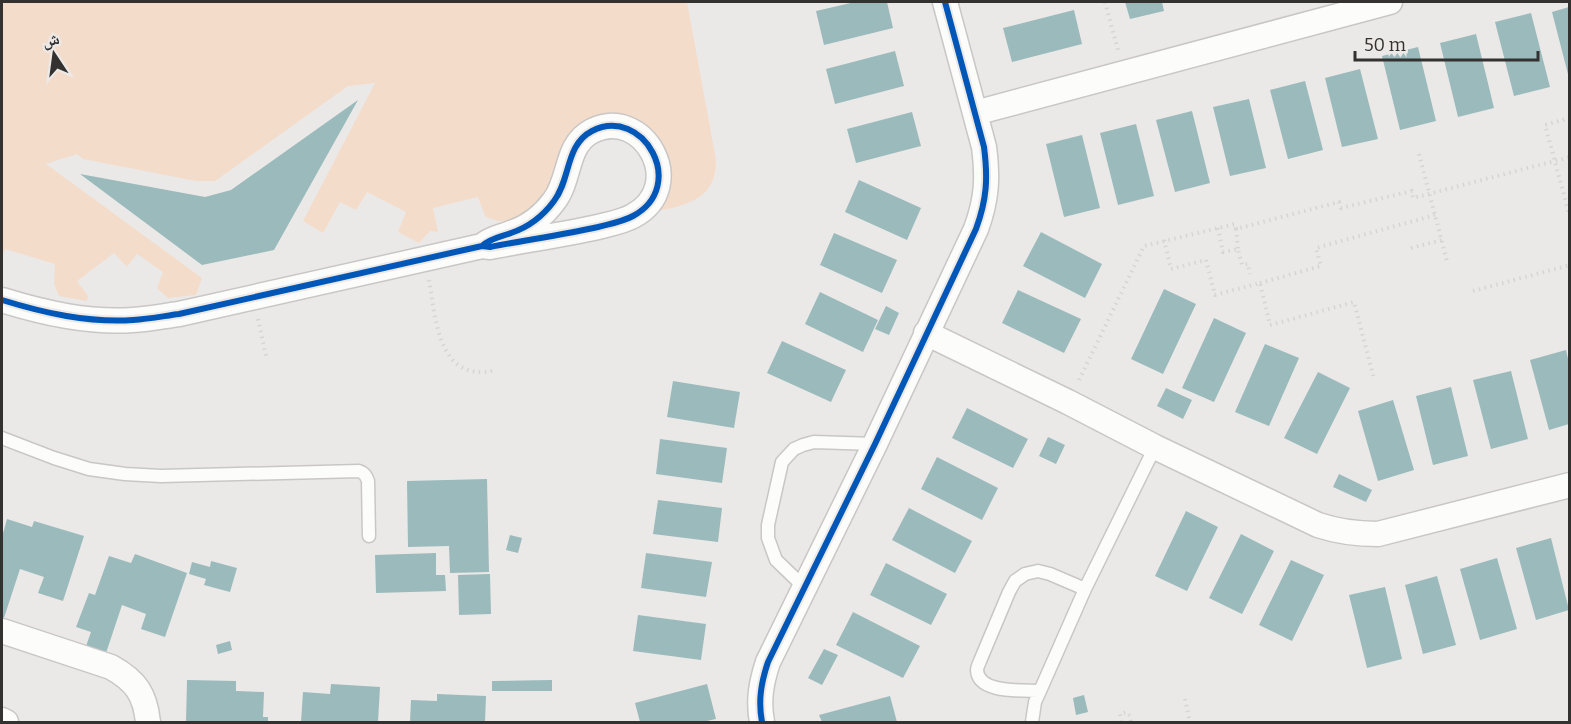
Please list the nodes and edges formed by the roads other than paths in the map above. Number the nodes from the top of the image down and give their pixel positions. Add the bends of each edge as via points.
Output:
1 (945, 2) edge
2 (1390, 2) edge
3 (975, 113) junction
4 (482, 246) junction
5 (2, 300) edge
6 (926, 333) junction
7 (2, 438) edge
8 (875, 444) junction
9 (1155, 447) junction
10 (1569, 485) edge
11 (369, 536) dead end
12 (804, 587) junction
13 (1085, 589) junction
14 (2, 630) edge
15 (1040, 691) junction
16 (2, 720) edge
17 (6, 723) edge
18 (148, 723) edge
19 (762, 723) edge
20 (1032, 723) edge

1 - 3 street
2 - 3 street
3 - 6 street via 987,168 983,209
4 - 4 street via 562,235 632,217 651,201 656,189 659,176 652,149 628,130 610,127 592,131 576,146 563,185 548,210 524,228
4 - 5 street via 179,314 132,320 38,312
6 - 8 street
6 - 9 street
7 - 11 lane via 89,469 125,474 363,472 368,481
8 - 12 street
8 - 12 lane via 813,442 795,449 782,462 768,538 776,560
9 - 10 street via 1318,525 1358,534 1398,530
9 - 13 lane
12 - 19 street via 763,678
13 - 15 lane
13 - 15 lane via 1038,571 1015,581 1009,592 977,670 980,680 998,688
14 - 18 street via 127,676 139,688
15 - 20 lane
16 - 17 street

